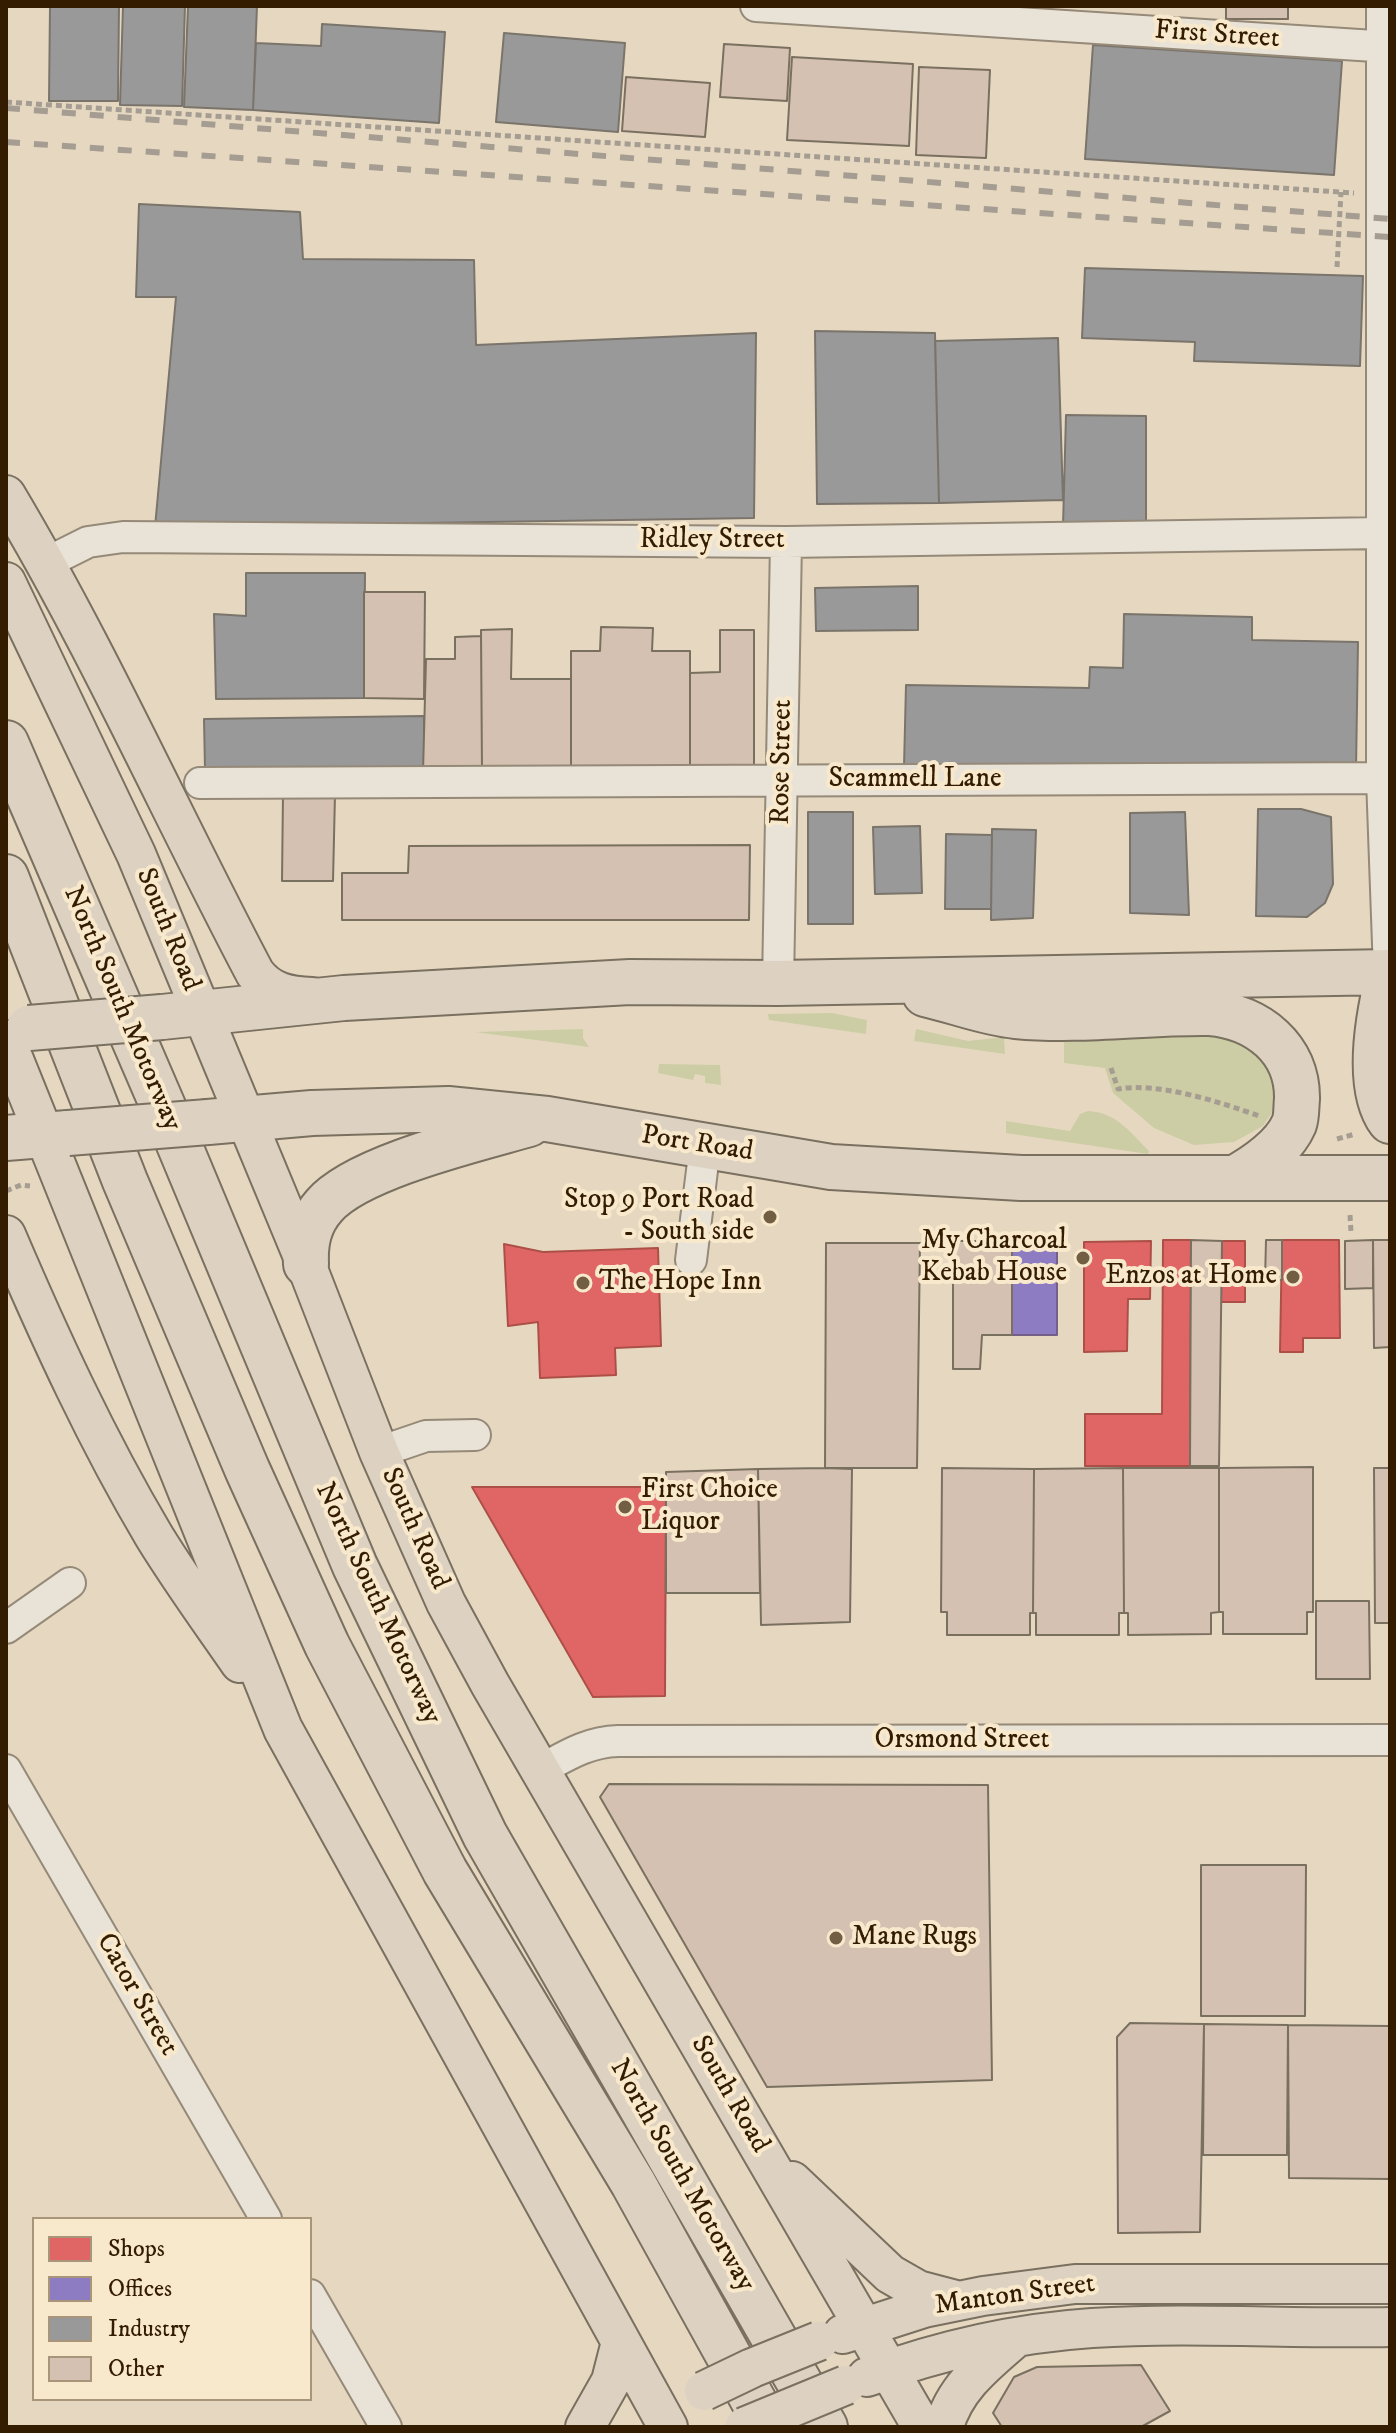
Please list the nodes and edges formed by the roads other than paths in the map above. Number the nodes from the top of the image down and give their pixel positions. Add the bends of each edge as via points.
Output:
1 (756, 6) edge
2 (1382, 6) edge
3 (1386, 46) edge
4 (6, 495) edge
5 (1383, 533) junction
6 (786, 542) junction
7 (46, 563) junction
8 (6, 582) edge
9 (6, 743) edge
10 (1386, 778) edge
11 (783, 780) junction
12 (200, 783) dead end
13 (6, 877) edge
14 (1389, 972) edge
15 (872, 981) junction
16 (778, 983) junction
17 (344, 998) junction
18 (181, 1014) junction
19 (14, 1033) edge
20 (227, 1119) junction
21 (547, 1119) junction
22 (1373, 1127) edge
23 (39, 1136) edge
24 (705, 1146) junction
25 (1235, 1178) junction
26 (1390, 1178) edge
27 (6, 1235) edge
28 (691, 1260) dead end
29 (306, 1264) junction
30 (475, 1435) dead end
31 (379, 1452) junction
32 (70, 1583) dead end
33 (6, 1628) edge
34 (283, 1729) junction
35 (1390, 1740) edge
36 (6, 1770) edge
37 (540, 1770) junction
38 (763, 2153) junction
39 (265, 2217) edge
40 (1390, 2284) edge
41 (312, 2298) edge
42 (958, 2301) junction
43 (864, 2327) junction
44 (1390, 2327) edge
45 (1015, 2339) junction
46 (621, 2342) junction
47 (888, 2369) junction
48 (658, 2423) edge
49 (386, 2427) edge
50 (585, 2427) edge
51 (744, 2427) edge
52 (768, 2427) edge
53 (825, 2427) edge
54 (922, 2427) edge
55 (944, 2427) edge

1 - 3 street, First Street
2 - 3 street
3 - 5 street
4 - 7 main road
5 - 6 street, Ridley Street
5 - 10 street
6 - 7 street, Ridley Street via 123,537 88,542
6 - 11 street, Rose Street
7 - 17 main road via 255,973 285,995
8 - 18 main road, South Road via 177,948
9 - 53 highway, North South Motorway via 355,1566 485,1835
10 - 11 street, Scammell Lane
10 - 14 street
11 - 12 street, Scammell Lane
11 - 16 street, Rose Street
13 - 52 highway, North South Motorway via 125,1181 327,1645 445,1871 633,2183
14 - 15 highway
14 - 22 highway via 1376,1035 1381,1109
15 - 16 highway
15 - 25 highway via 1017,1016 1210,1013 1254,1025 1291,1062 1296,1114 1274,1149
16 - 17 highway via 630,982
17 - 18 highway
18 - 19 highway, bridge
18 - 20 main road, South Road
19 - 23 main road
20 - 21 highway, Port Road via 448,1109
20 - 23 highway, Port Road, bridge
20 - 29 main road, South Road
21 - 24 highway, Port Road
21 - 29 highway via 427,1155 345,1188 314,1221 306,1241
23 - 34 main road
24 - 25 highway, Port Road via 817,1165 907,1172
24 - 28 street
25 - 26 highway, Port Road
27 - 34 main road via 115,1467
29 - 31 main road, South Road
30 - 31 street via 426,1436
31 - 37 main road, South Road via 446,1603
32 - 33 street
34 - 46 main road
35 - 37 street, Orsmond Street via 618,1741 579,1748
36 - 39 street, Cator Street
37 - 38 main road, South Road
38 - 42 main road via 890,2274 918,2290
38 - 43 main road, South Road
40 - 42 main road, Manton Street via 1075,2284
41 - 49 street
42 - 43 main road, Manton Street
43 - 47 main road, South Road
43 - 48 main road, Manton Street, bridge via 752,2368 704,2391
44 - 45 main road, Manton Street via 1128,2326
45 - 47 main road, Manton Street
45 - 55 main road via 963,2387
46 - 48 main road
46 - 50 main road via 611,2381
47 - 51 main road, Manton Street, bridge
47 - 54 main road, South Road

